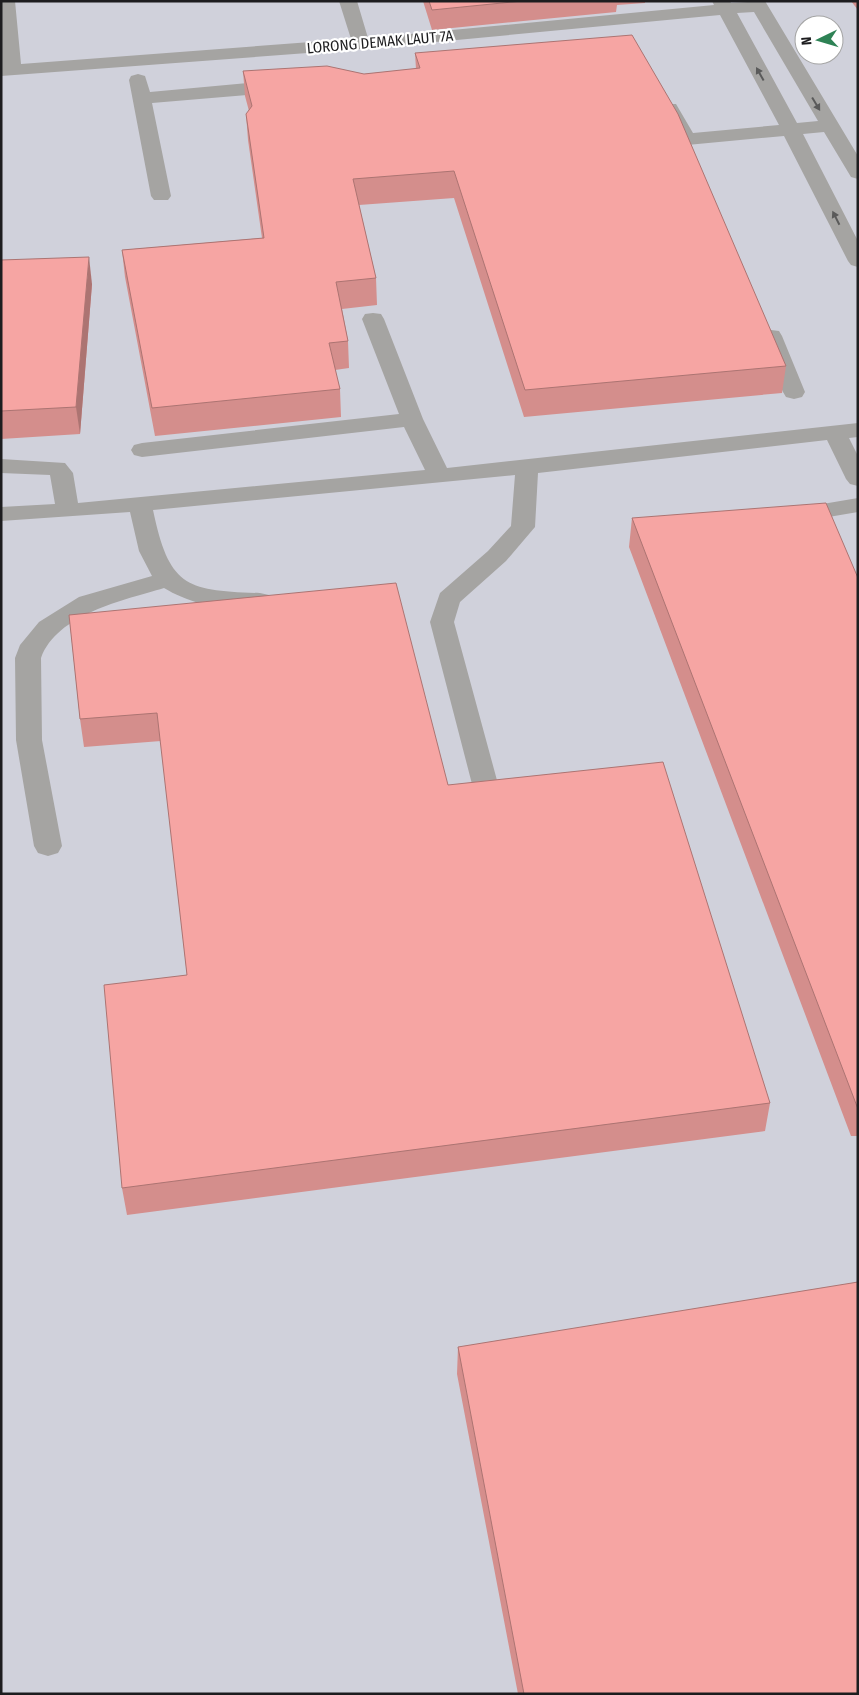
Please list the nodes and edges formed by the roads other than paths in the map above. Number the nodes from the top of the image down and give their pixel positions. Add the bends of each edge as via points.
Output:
1 (6, 1) edge
2 (348, 1) edge
3 (757, 4) edge
4 (723, 6) edge
5 (361, 44) junction
6 (134, 61) junction
7 (7, 71) edge
8 (302, 84) edge
9 (659, 90) edge
10 (142, 98) junction
11 (829, 126) junction
12 (791, 130) junction
13 (858, 173) edge
14 (161, 196) dead end
15 (858, 261) edge
16 (373, 319) dead end
17 (764, 320) edge
18 (794, 392) dead end
19 (412, 419) junction
20 (858, 430) edge
21 (835, 433) junction
22 (142, 450) dead end
23 (1, 466) edge
24 (527, 468) junction
25 (439, 476) junction
26 (858, 479) edge
27 (140, 504) junction
28 (858, 505) edge
29 (68, 511) junction
30 (1, 514) edge
31 (769, 517) edge
32 (167, 580) junction
33 (285, 601) edge
34 (485, 784) edge
35 (48, 846) dead end

1 - 7 street
2 - 5 street
3 - 4 street, LORONG DEMAK LAUT 7A
3 -> 11 street
4 - 5 street, LORONG DEMAK LAUT 7A
12 -> 4 street
5 - 6 street, LORONG DEMAK LAUT 7A
6 - 7 street, LORONG DEMAK LAUT 7A
6 - 10 street
8 - 10 street
9 - 12 street via 691,148
10 - 14 street
11 - 12 street
11 - 13 street
15 -> 12 street
16 - 19 street
17 - 18 street
19 - 22 street
19 - 25 street
20 - 21 street
21 - 24 street
21 - 26 street
23 - 29 street via 57,468 62,472
24 - 25 street
24 - 34 street via 523,527 497,556 449,599 442,622
25 - 27 street
27 - 29 street
27 - 32 street via 153,558
28 - 31 street via 798,516
29 - 30 street
32 - 33 street via 193,593 218,600
32 - 35 street via 88,603 48,628 33,645 28,658 29,740

